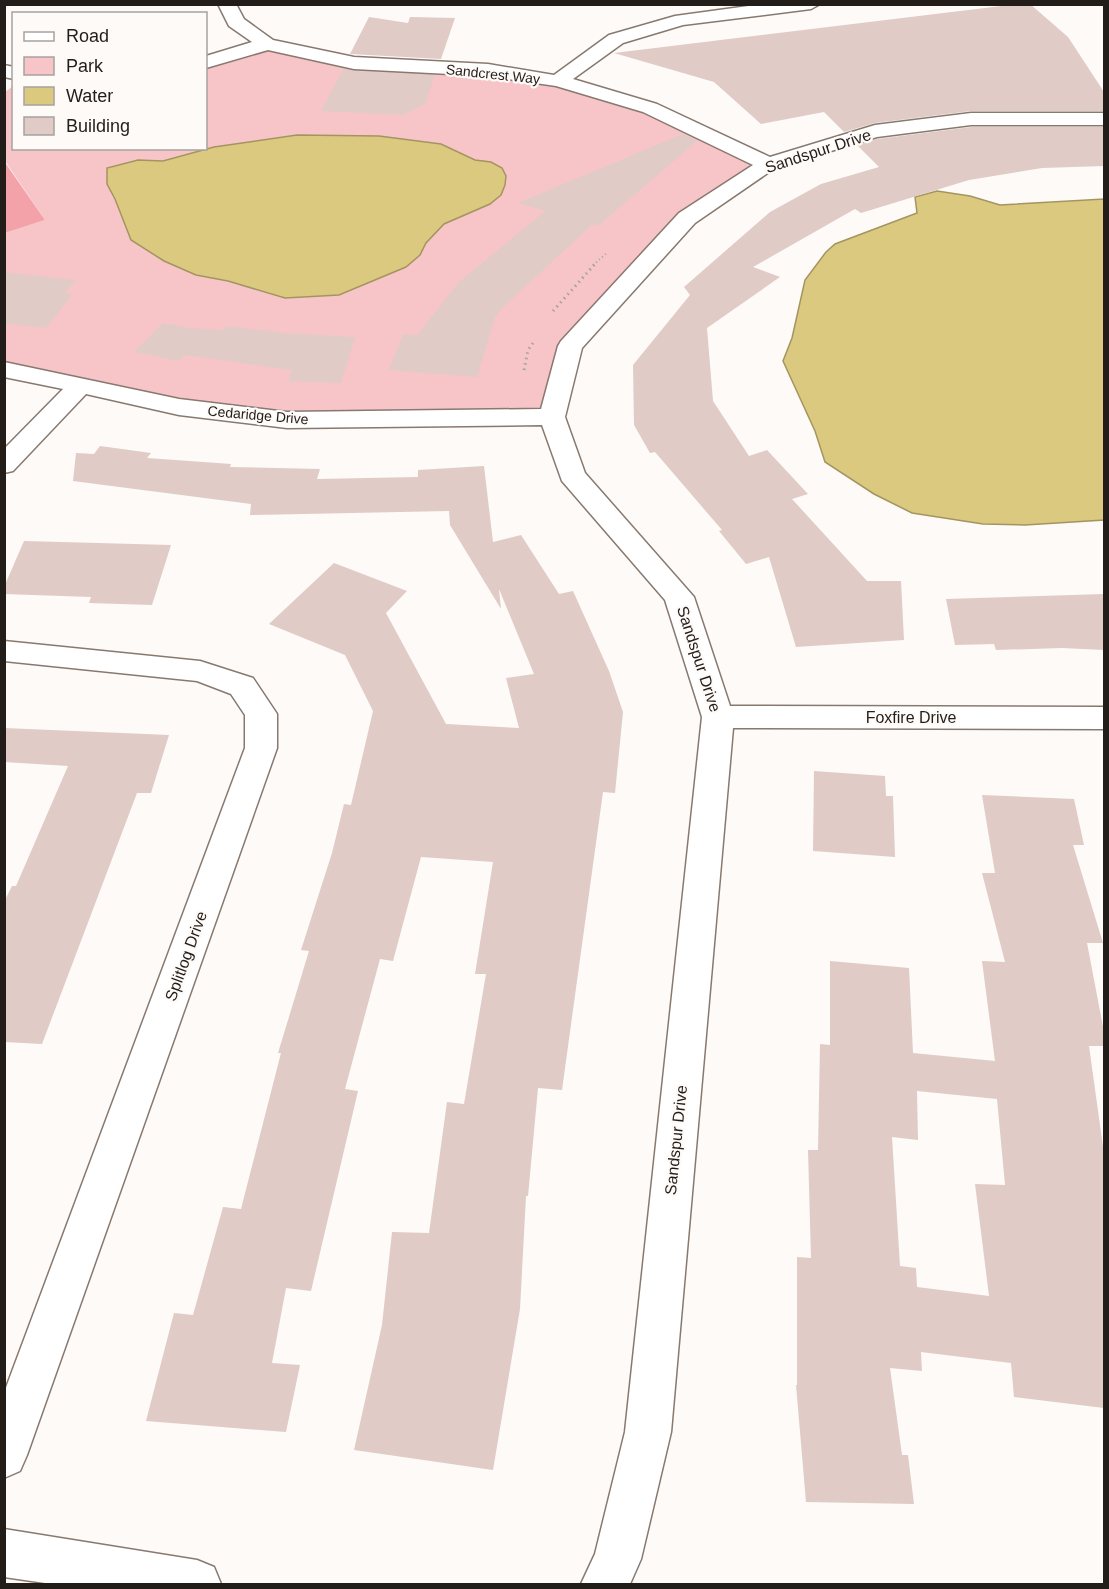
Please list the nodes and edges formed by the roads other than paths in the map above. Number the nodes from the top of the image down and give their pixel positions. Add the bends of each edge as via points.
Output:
1 (227, 4) edge
2 (811, 4) edge
3 (267, 44) junction
4 (207, 62) edge
5 (558, 81) junction
6 (1104, 119) edge
7 (768, 164) junction
8 (4, 369) edge
9 (80, 386) junction
10 (552, 417) junction
11 (4, 465) edge
12 (4, 651) edge
13 (718, 717) junction
14 (1104, 718) edge
15 (4, 1455) edge
16 (4, 1553) edge
17 (197, 1584) edge
18 (605, 1584) edge

1 - 3 street via 236,22
2 - 5 street via 681,20 616,39
3 - 4 street, Sandcrest Way
3 - 5 street, Sandcrest Way via 354,63 488,70
5 - 7 street, Sandcrest Way via 650,108
6 - 7 street, Sandspur Drive via 971,119 875,132
7 - 10 street, Sandspur Drive via 687,218 570,346
8 - 9 street, Cedaridge Drive
9 - 10 street, Cedaridge Drive via 178,407 286,420
9 - 11 street
10 - 13 street, Sandspur Drive via 572,475 679,597
12 - 15 street, Splitlog Drive via 200,671 242,686 261,714 261,748
13 - 14 street, Foxfire Drive
13 - 18 street, Sandspur Drive via 648,1432 617,1559
16 - 17 street

